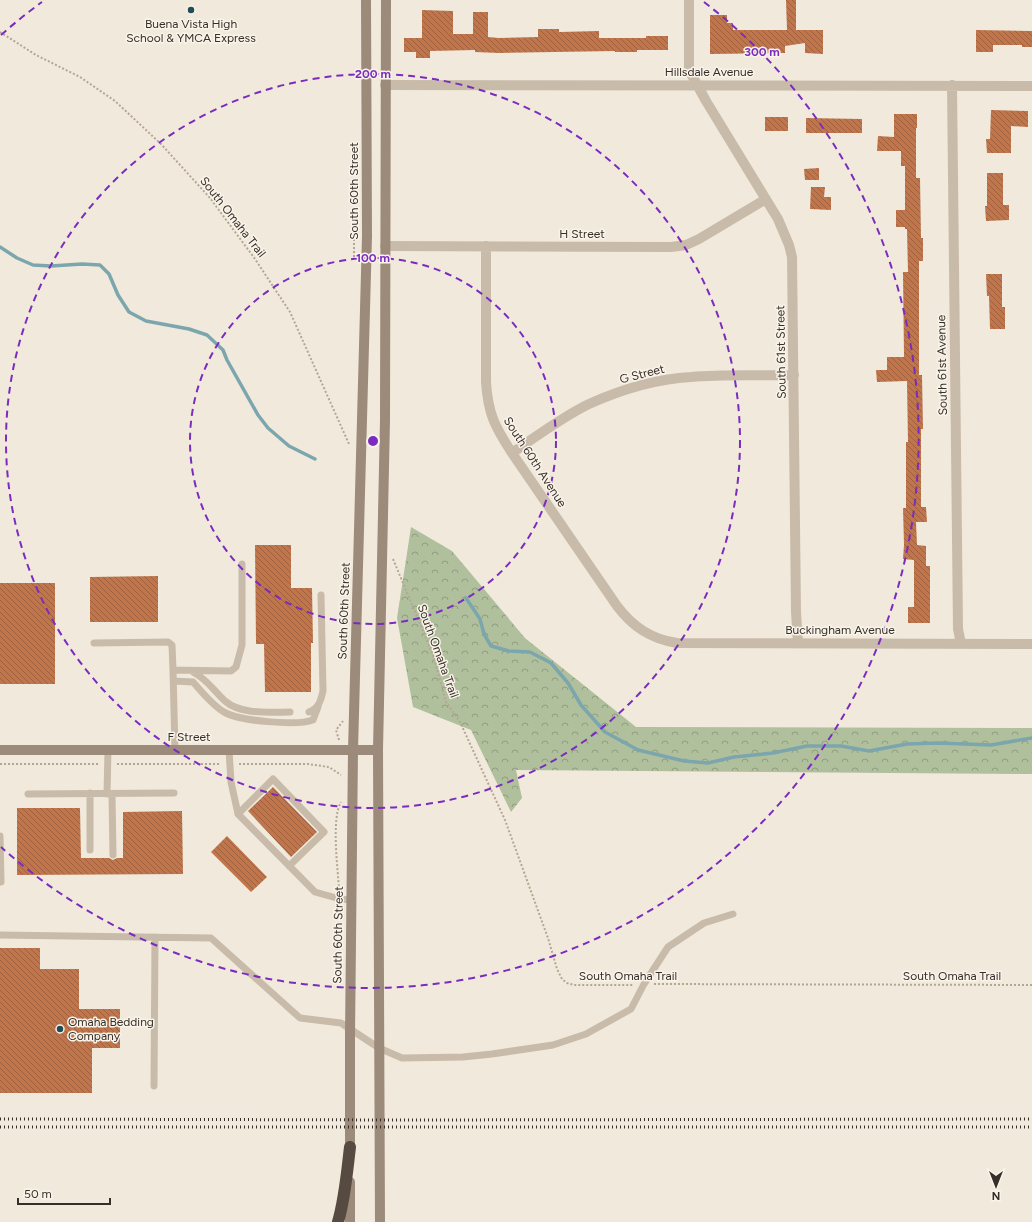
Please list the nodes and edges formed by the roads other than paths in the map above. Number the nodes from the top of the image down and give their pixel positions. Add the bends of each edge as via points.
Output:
1 (366, 0) edge
2 (386, 0) edge
3 (689, 0) edge
4 (385, 85) junction
5 (697, 85) junction
6 (952, 85) junction
7 (1032, 86) edge
8 (766, 199) junction
9 (385, 246) junction
10 (486, 246) junction
11 (794, 375) junction
12 (512, 453) junction
13 (242, 564) dead end
14 (321, 595) dead end
15 (649, 635) joint
16 (94, 643) dead end
17 (798, 643) junction
18 (961, 644) junction
19 (1032, 644) edge
20 (174, 670) junction
21 (191, 671) junction
22 (174, 681) junction
23 (318, 707) junction
24 (290, 712) dead end
25 (309, 712) dead end
26 (0, 750) edge
27 (108, 750) junction
28 (175, 750) junction
29 (229, 750) junction
30 (353, 750) junction
31 (378, 750) junction
32 (90, 793) junction
33 (174, 793) dead end
34 (28, 794) dead end
35 (110, 794) junction
36 (238, 814) junction
37 (258, 822) dead end
38 (251, 828) junction
39 (270, 834) dead end
40 (0, 836) edge
41 (264, 840) junction
42 (283, 848) dead end
43 (90, 850) dead end
44 (277, 853) junction
45 (113, 855) dead end
46 (289, 866) junction
47 (1, 882) dead end
48 (351, 900) junction
49 (733, 914) dead end
50 (0, 935) edge
51 (155, 937) junction
52 (350, 1028) junction
53 (379, 1048) junction
54 (154, 1086) dead end
55 (350, 1147) junction
56 (338, 1222) edge
57 (350, 1222) edge
58 (380, 1222) edge

1 - 30 main road, South 60th Street via 366,289
2 - 4 main road
3 - 5 street via 689,70
4 - 5 street, Hillsdale Avenue
4 - 9 main road
5 - 6 street, Hillsdale Avenue
5 - 8 street, South 61st Street
6 - 7 street, Hillsdale Avenue
6 - 18 street, South 61st Avenue via 958,629
8 - 10 street, H Street via 686,245
8 - 11 street, South 61st Street via 784,232 792,257
9 - 10 street, H Street
9 - 31 main road via 385,420
10 - 12 street, South 60th Avenue via 487,400 498,431
11 - 12 street, G Street via 691,377 642,386 588,404
11 - 17 street, South 61st Street
12 - 15 street, South 60th Avenue via 617,606 629,621
13 - 21 lane via 242,645 238,664 231,671
14 - 23 lane via 323,691
15 - 17 street, Buckingham Avenue via 678,643
16 - 20 lane via 168,642 172,645
17 - 18 street, Buckingham Avenue
18 - 19 street, Buckingham Avenue
20 - 21 lane
20 - 22 lane
21 - 24 lane via 203,677 225,702 236,708
22 - 23 lane via 193,682 211,702 234,717 306,722 313,720
22 - 28 lane
23 - 25 lane
26 - 27 main road, F Street
27 - 28 main road, F Street
27 - 35 lane
28 - 29 main road, F Street
29 - 30 main road, F Street
29 - 36 lane
30 - 31 main road, F Street
30 - 48 main road, South 60th Street
31 - 53 main road
32 - 34 lane
32 - 35 lane
32 - 43 lane
33 - 35 lane
35 - 45 lane
36 - 38 lane
36 - 46 lane via 273,779 297,807 324,832
37 - 38 lane
38 - 41 lane
39 - 41 lane
40 - 47 lane
41 - 44 lane
42 - 44 lane
44 - 46 lane
46 - 48 lane via 315,892
48 - 52 main road, South 60th Street
49 - 53 lane via 704,923 668,947 631,1009 586,1034 553,1045 463,1057 402,1058
50 - 51 lane
51 - 52 lane via 211,938 300,1018 341,1023
51 - 54 lane
52 - 53 lane
52 - 55 main road, South 60th Street
53 - 58 main road
55 - 56 highway
55 - 57 main road, South 60th Street

